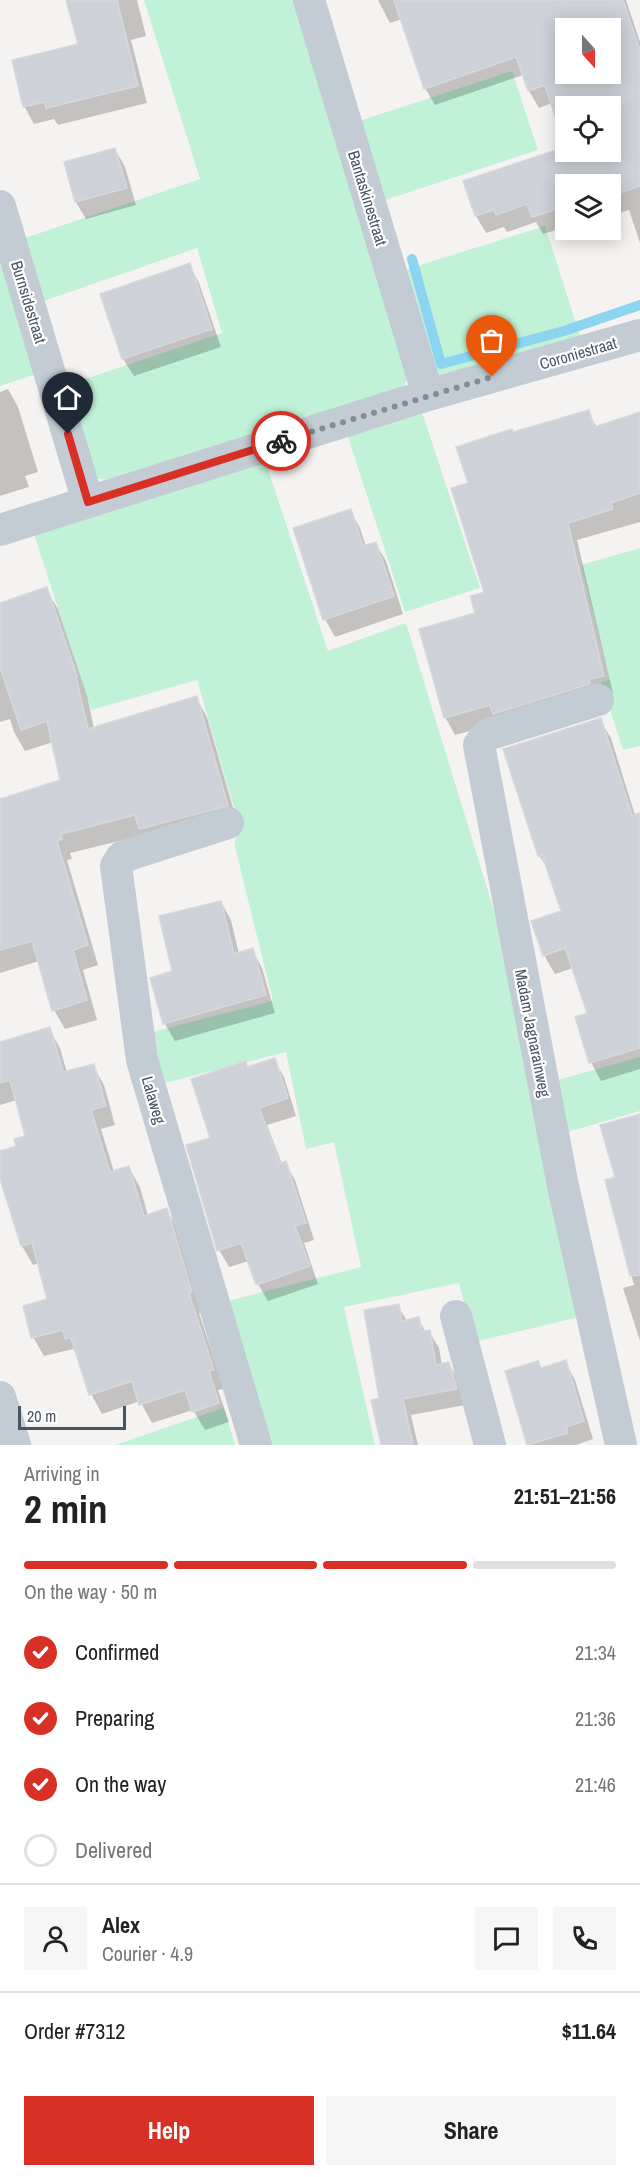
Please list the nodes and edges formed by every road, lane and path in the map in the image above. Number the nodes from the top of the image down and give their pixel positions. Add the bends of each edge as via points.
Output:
1 (309, 0) edge
2 (0, 206) edge
3 (640, 335) edge
4 (428, 395) junction
5 (88, 502) junction
6 (0, 530) edge
7 (598, 700) dead end
8 (228, 823) dead end
9 (456, 1317) dead end
10 (0, 1396) edge
11 (15, 1445) edge
12 (256, 1445) edge
13 (490, 1445) edge
14 (621, 1445) edge

1 - 4 street, Bantaskinestraat
2 - 5 street, Burnsidestraat
3 - 4 street, Coroniestraat
4 - 5 street, Coroniestraat
5 - 6 street, Coroniestraat
7 - 14 street, Madam Jagnarainweg via 487,735 479,745 563,1186
8 - 12 street, Lalaweg via 122,857 116,866 142,1060
9 - 13 street
10 - 11 street

